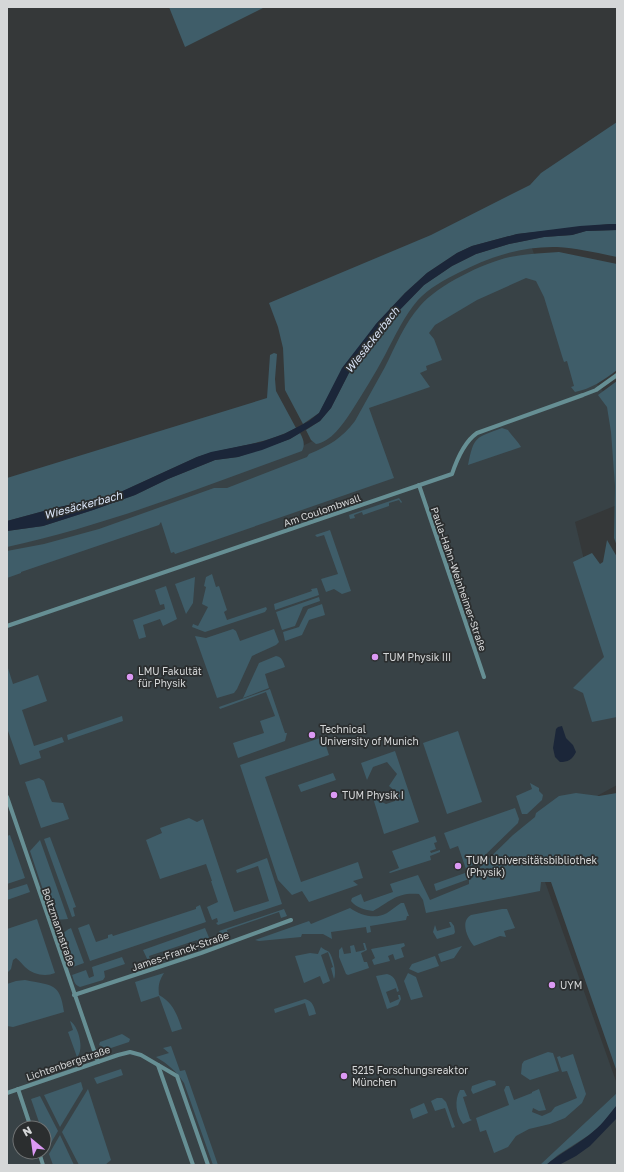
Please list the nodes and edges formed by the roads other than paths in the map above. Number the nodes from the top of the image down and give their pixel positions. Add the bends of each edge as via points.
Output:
1 (617, 375) edge
2 (419, 485) junction
3 (7, 626) edge
4 (484, 677) dead end
5 (7, 797) edge
6 (291, 920) dead end
7 (74, 995) junction
8 (98, 1062) junction
9 (158, 1065) junction
10 (18, 1089) junction
11 (7, 1092) edge
12 (28, 1120) edge
13 (193, 1165) edge
14 (208, 1165) edge

1 - 2 street, Am Coulombwall via 584,395 477,433 461,453 452,474
2 - 3 street, Am Coulombwall
2 - 4 street, Paula-Hahn-Weinheimer-Straße
5 - 7 street, Boltzmannstraße
6 - 7 street, James-Franck-Straße
7 - 8 street, Boltzmannstraße
8 - 9 street, Lichtenbergstraße via 126,1053 135,1053 147,1057
8 - 10 street, Lichtenbergstraße
9 - 13 street
9 - 14 street via 177,1076
10 - 11 street, Lichtenbergstraße
10 - 12 street

